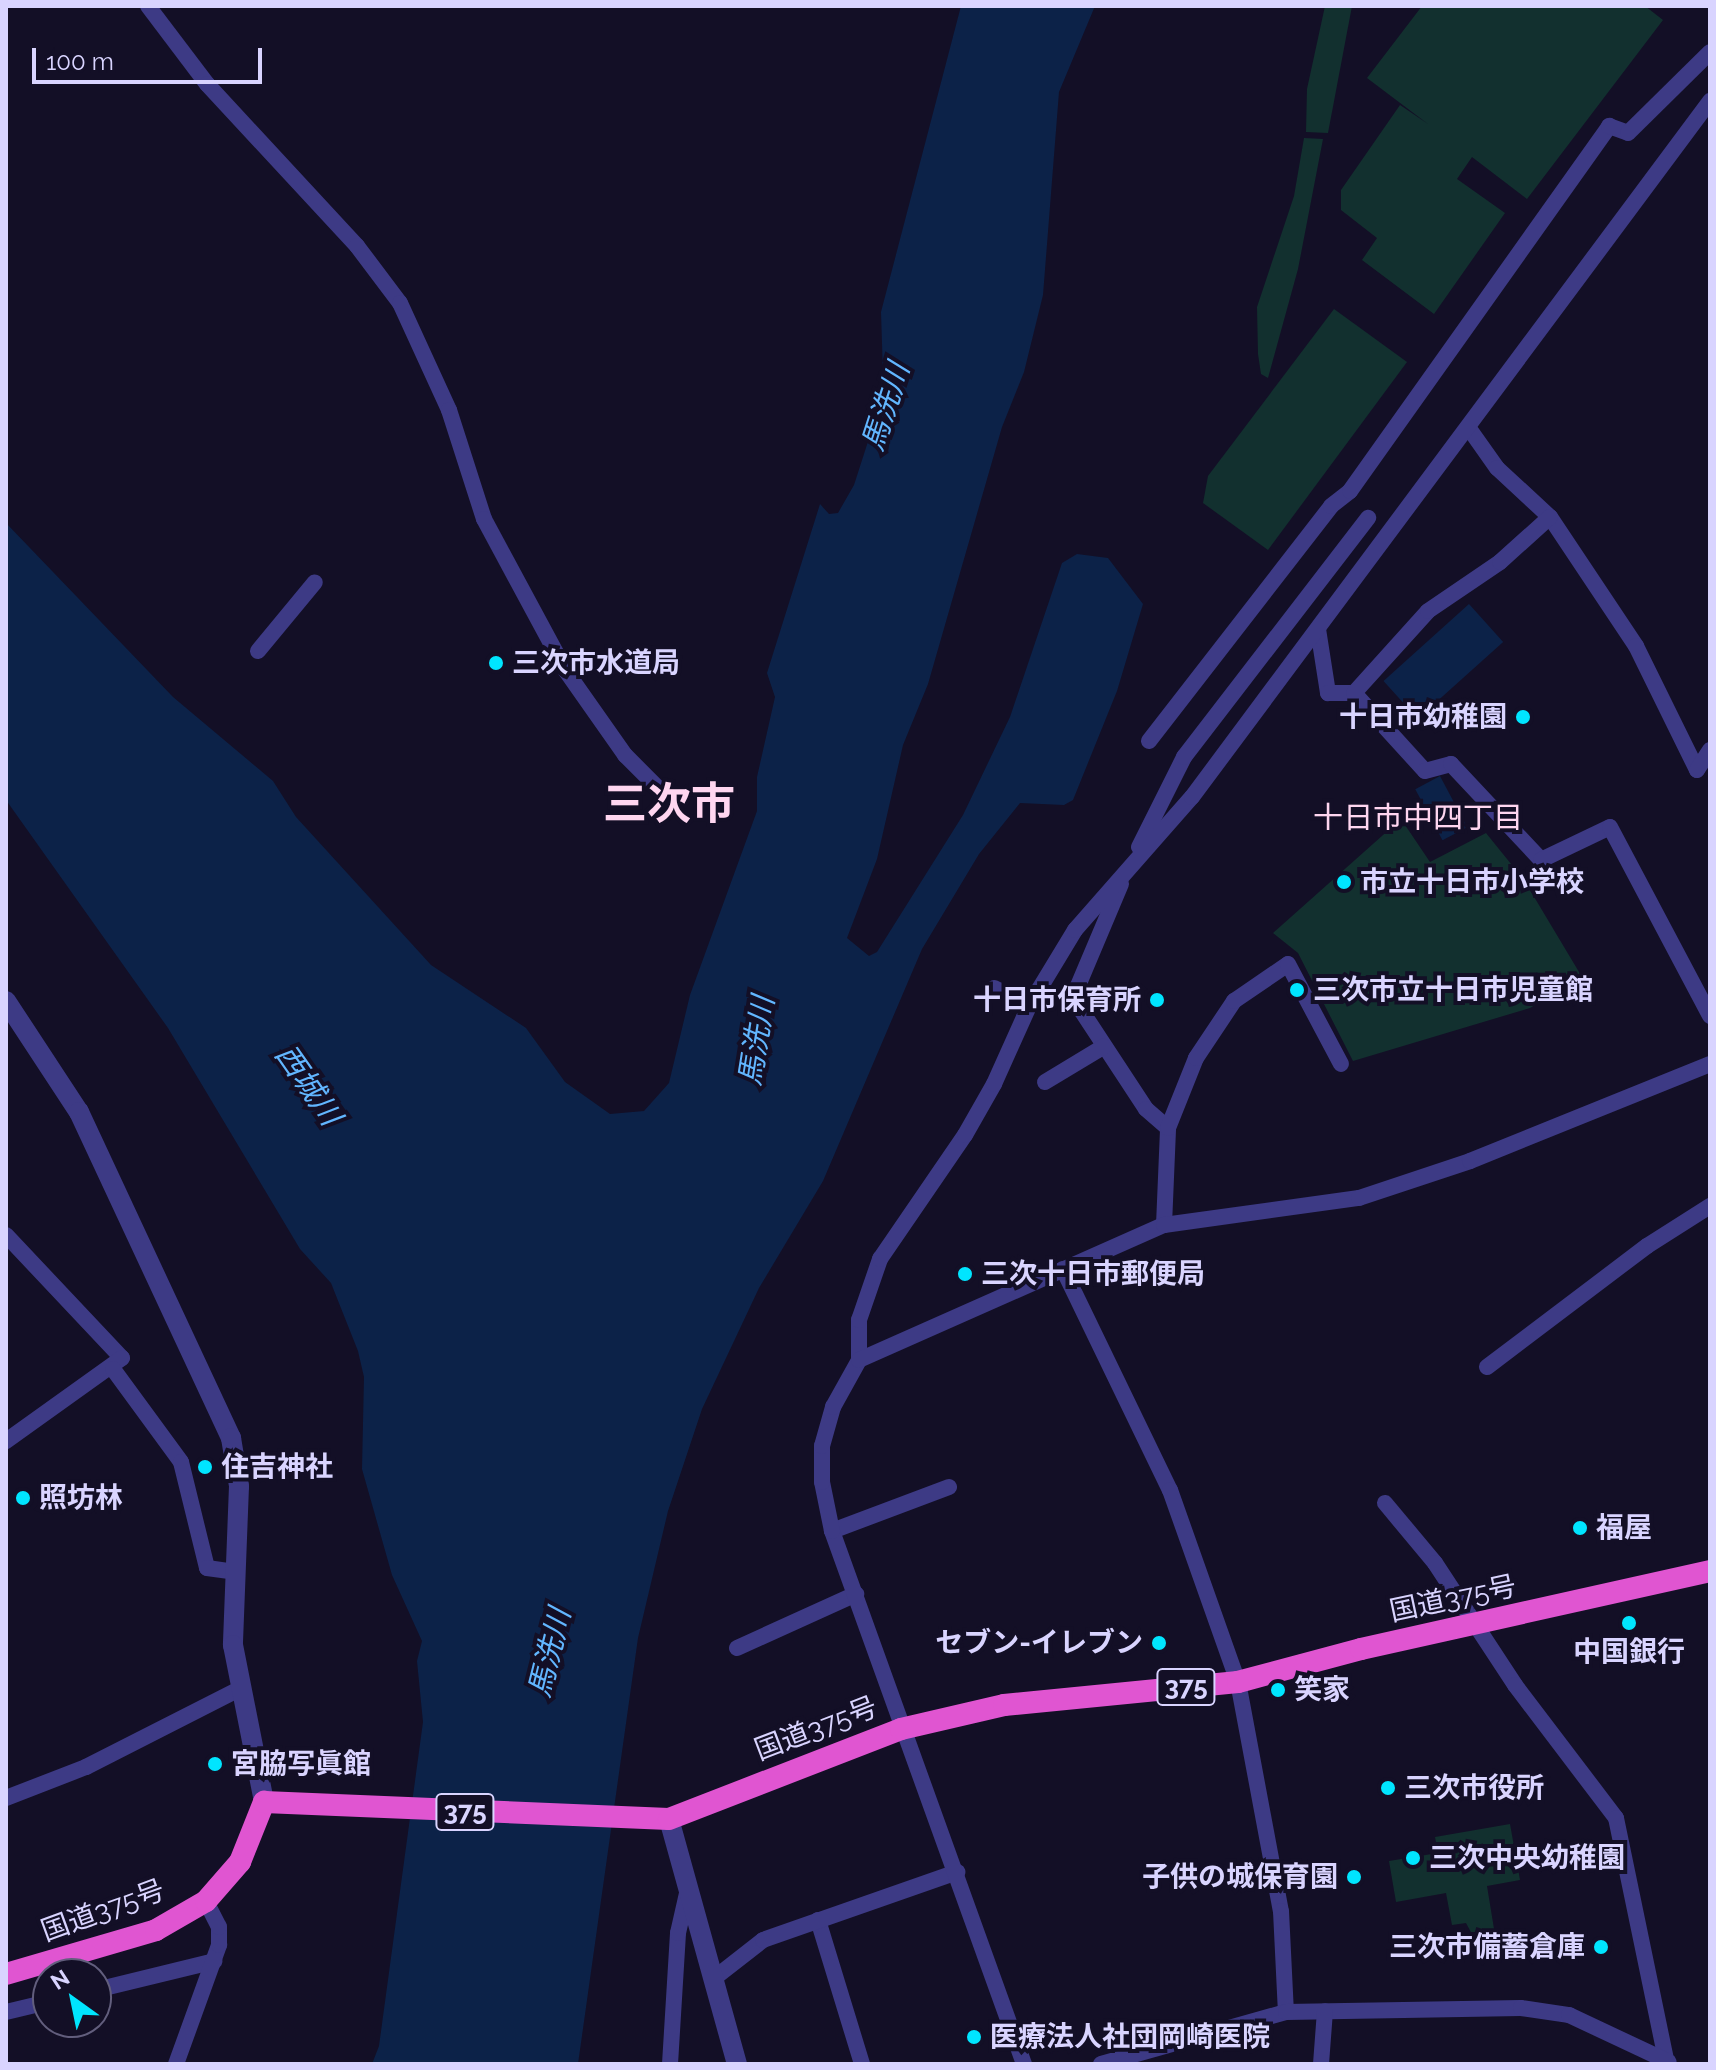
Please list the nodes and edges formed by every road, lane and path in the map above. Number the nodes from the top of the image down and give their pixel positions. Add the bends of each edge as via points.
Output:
1 (148, 6) edge
2 (1710, 52) edge
3 (1710, 101) edge
4 (1468, 427) junction
5 (1550, 517) junction
6 (1368, 518) dead end
7 (315, 582) dead end
8 (1318, 629) junction
9 (258, 651) dead end
10 (1354, 693) junction
11 (1149, 741) dead end
12 (1710, 750) edge
13 (665, 795) dead end
14 (1129, 868) junction
15 (994, 988) dead end
16 (6, 1001) edge
17 (1029, 1006) junction
18 (1710, 1016) edge
19 (1103, 1047) junction
20 (1341, 1064) dead end
21 (1708, 1070) edge
22 (1045, 1082) dead end
23 (1168, 1128) junction
24 (1710, 1206) edge
25 (1164, 1225) junction
26 (6, 1235) edge
27 (1063, 1269) junction
28 (859, 1360) junction
29 (1487, 1367) dead end
30 (113, 1369) junction
31 (6, 1441) edge
32 (949, 1487) dead end
33 (1385, 1503) dead end
34 (832, 1531) junction
35 (1710, 1571) edge
36 (237, 1572) junction
37 (856, 1594) junction
38 (1475, 1626) junction
39 (737, 1648) dead end
40 (1238, 1682) junction
41 (241, 1688) junction
42 (901, 1729) junction
43 (6, 1798) edge
44 (264, 1802) junction
45 (669, 1819) junction
46 (957, 1872) junction
47 (688, 1889) junction
48 (206, 1901) junction
49 (818, 1920) junction
50 (215, 1961) junction
51 (6, 1974) edge
52 (717, 1976) junction
53 (112, 1986) edge
54 (32, 2006) edge
55 (1325, 2011) junction
56 (6, 2012) edge
57 (1286, 2012) junction
58 (1669, 2061) edge
59 (177, 2062) edge
60 (159, 2064) edge
61 (670, 2064) edge
62 (737, 2064) edge
63 (862, 2064) edge
64 (1024, 2064) edge
65 (1101, 2064) edge
66 (1321, 2064) edge

1 - 13 street via 207,84 357,246 400,303 449,410 484,519 544,629 625,755
2 - 11 street via 1628,133 1609,126 1350,491 1331,506
3 - 4 street
4 - 5 street via 1497,468
4 - 8 street
5 - 10 street via 1500,562 1428,611
5 - 12 street via 1636,646 1697,770
6 - 14 street via 1184,757
7 - 9 street
8 - 10 street via 1328,693
8 - 14 street via 1192,797
10 - 18 street via 1425,771 1451,764 1541,860 1610,827
14 - 17 street via 1075,930
14 - 19 street via 1077,988 1081,1010
15 - 17 street
16 - 36 street via 79,1112 231,1438 239,1486
17 - 28 street via 965,1135 880,1259 862,1307
19 - 22 street
19 - 23 street via 1146,1109
20 - 23 street via 1288,964 1234,1001 1196,1058
21 - 25 street via 1359,1198
23 - 25 street
24 - 29 street via 1647,1246
25 - 27 street
26 - 30 street via 122,1358
27 - 28 street
27 - 40 street via 1170,1490
28 - 34 street via 833,1407 822,1446 822,1482
30 - 31 street
30 - 36 street via 181,1462 207,1568
32 - 34 street
33 - 38 street via 1435,1563
34 - 37 street
35 - 38 highway, 国道375号 / 375
36 - 41 street via 233,1645
37 - 39 street
37 - 42 street
38 - 40 highway, 国道375号 / 375
38 - 58 street via 1616,1818
40 - 42 highway, 国道375号 / 375 via 1004,1705
40 - 57 street via 1281,1911
41 - 43 street via 86,1767
41 - 44 street
42 - 45 highway, 国道375号 / 375
42 - 46 street
44 - 45 highway, 国道375号 / 375
44 - 48 highway, 国道375号 via 240,1862
45 - 47 street
46 - 49 street
46 - 64 street
47 - 52 street
47 - 61 street via 678,1933
48 - 50 street via 219,1927
48 - 51 highway, 国道375号 via 156,1930
49 - 52 street via 763,1940
49 - 63 street
50 - 53 street
50 - 59 street
52 - 62 street
54 - 56 street
55 - 57 street
55 - 58 street via 1521,2008 1569,2015
55 - 66 street
57 - 65 street
59 - 60 street

